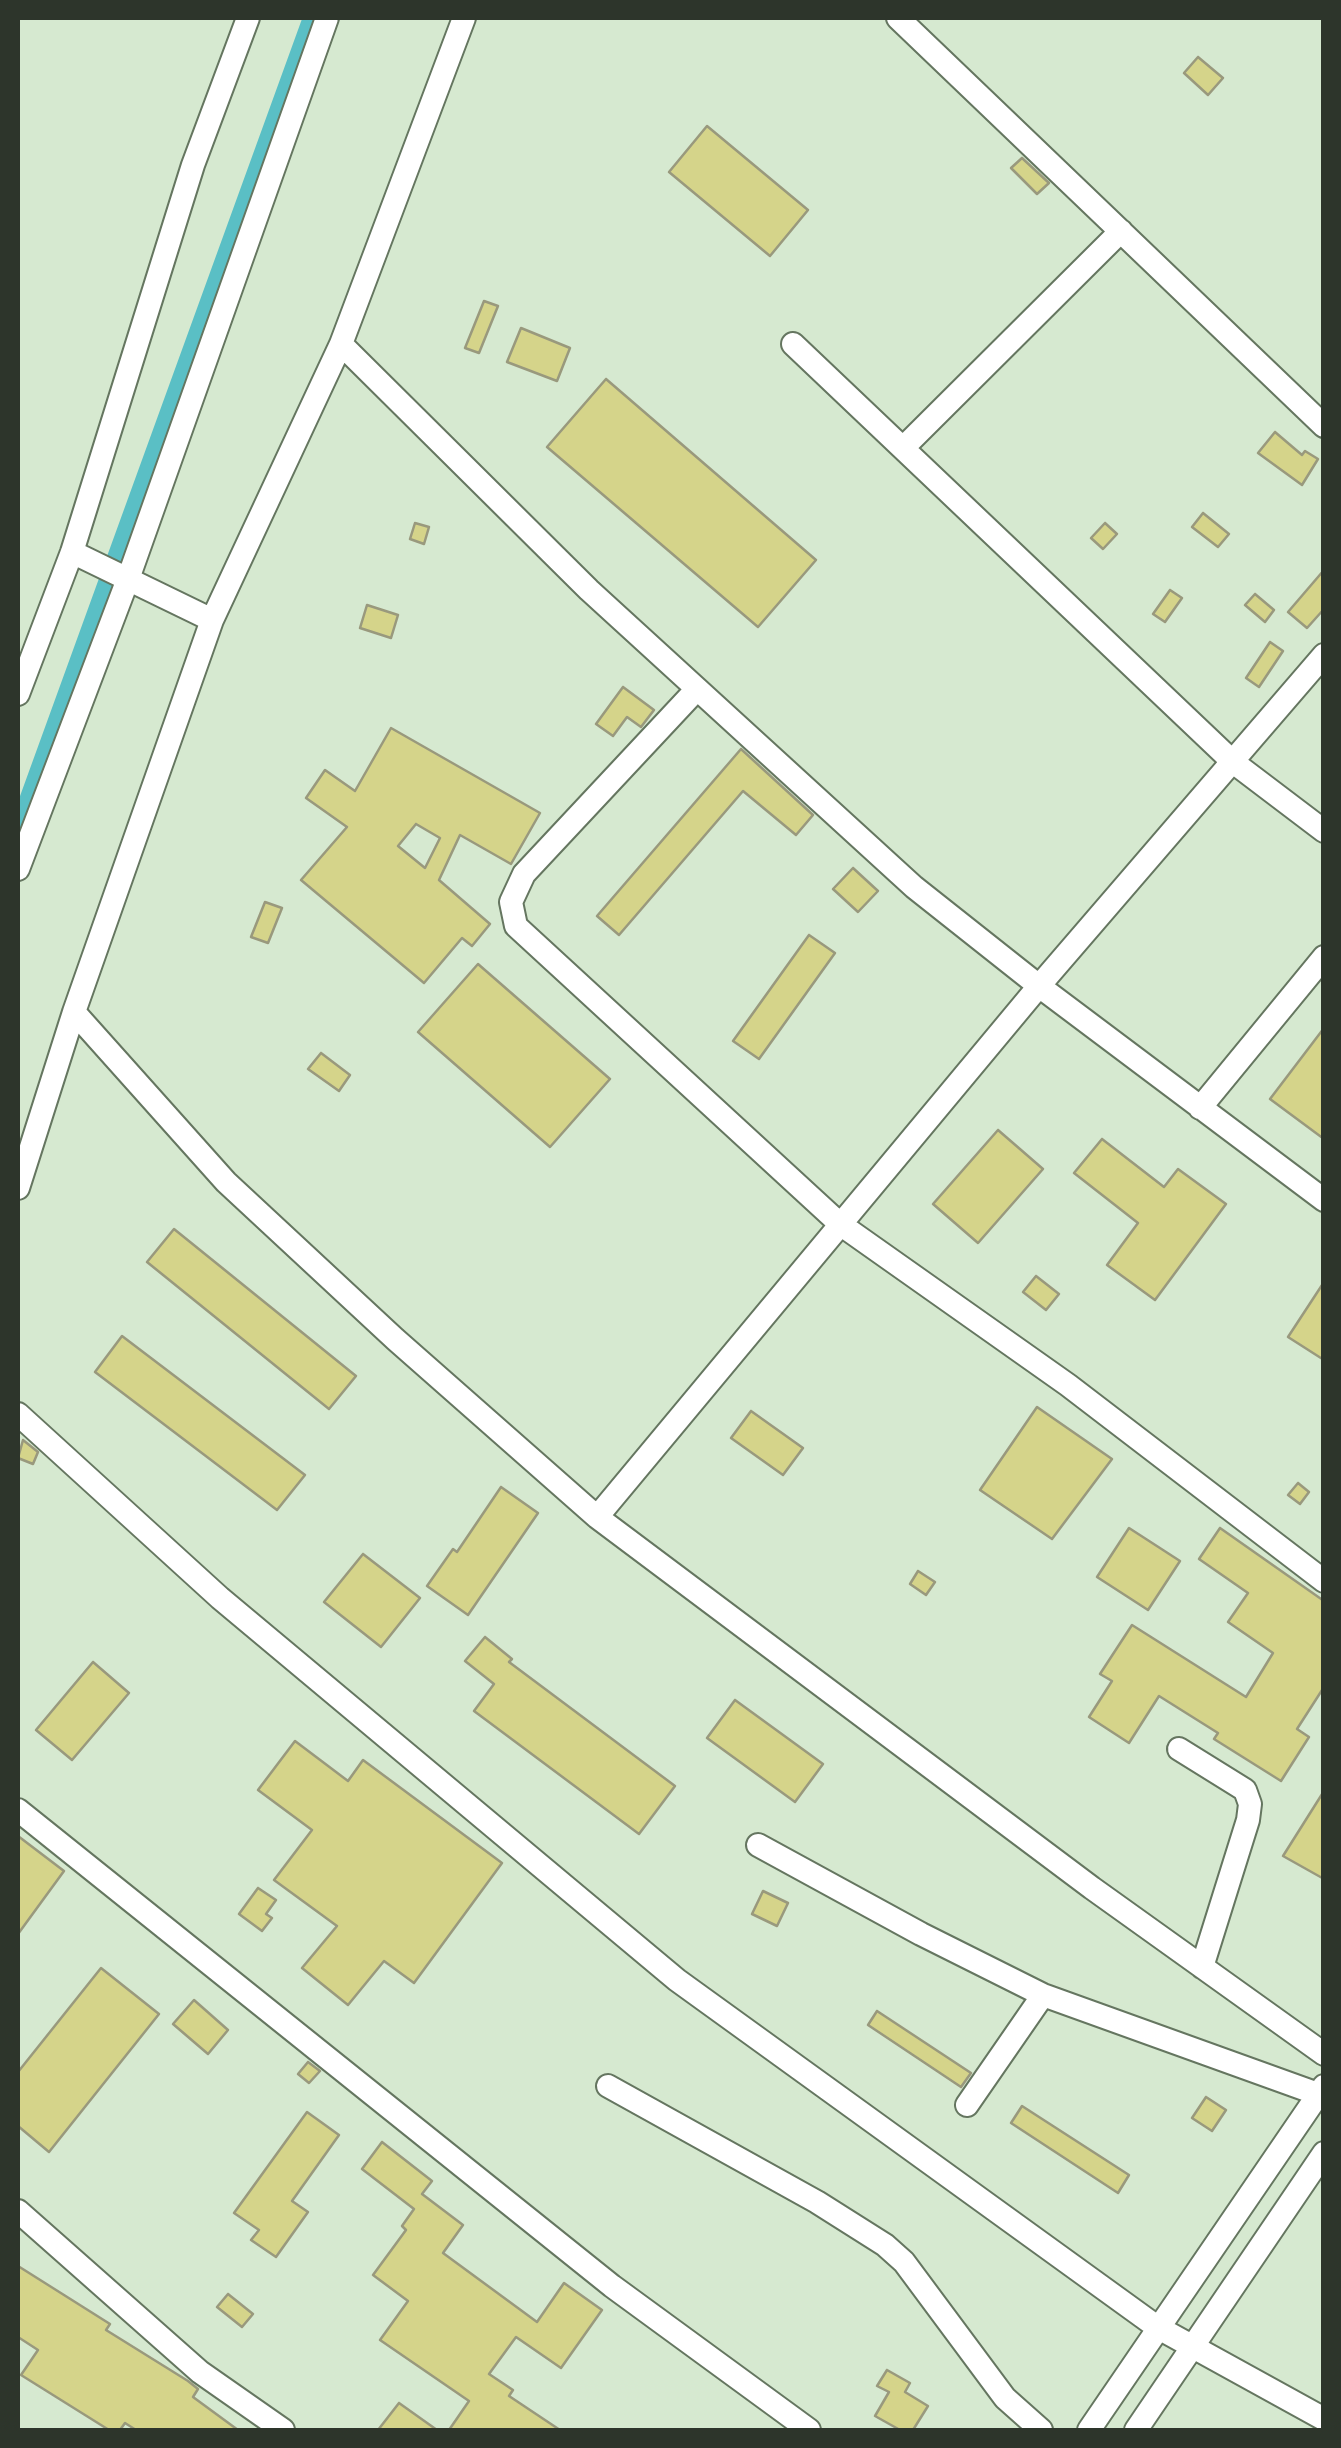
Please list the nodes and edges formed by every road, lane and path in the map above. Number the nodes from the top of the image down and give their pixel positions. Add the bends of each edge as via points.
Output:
1 (248, 18) edge
2 (327, 18) edge
3 (464, 18) edge
4 (898, 18) edge
5 (1120, 231) junction
6 (341, 344) junction
7 (793, 344) dead end
8 (1324, 426) edge
9 (903, 448) junction
10 (72, 552) junction
11 (128, 579) junction
12 (212, 620) junction
13 (1324, 655) edge
14 (697, 689) junction
15 (18, 694) edge
16 (1233, 762) junction
17 (1324, 831) edge
18 (18, 869) edge
19 (1324, 957) edge
20 (1039, 986) junction
21 (74, 1012) junction
22 (1200, 1108) junction
23 (18, 1188) edge
24 (1324, 1200) edge
25 (840, 1224) junction
26 (18, 1414) edge
27 (598, 1516) junction
28 (1324, 1581) edge
29 (1179, 1749) dead end
30 (18, 1810) edge
31 (758, 1845) dead end
32 (1202, 1966) junction
33 (1043, 1995) junction
34 (1324, 2054) edge
35 (608, 2086) dead end
36 (1321, 2090) edge
37 (966, 2105) dead end
38 (1324, 2153) edge
39 (18, 2211) edge
40 (1158, 2327) junction
41 (1192, 2344) junction
42 (1324, 2420) edge
43 (283, 2430) edge
44 (808, 2430) edge
45 (1041, 2430) edge
46 (1089, 2430) edge
47 (1136, 2430) edge

1 - 10 street via 192,165
2 - 11 street
3 - 6 street
4 - 5 street
5 - 8 street
5 - 9 street
6 - 12 street
6 - 14 street
7 - 9 street
9 - 16 street
10 - 11 street
10 - 15 street
11 - 12 street
11 - 18 street
12 - 21 street
13 - 16 street
14 - 20 street via 914,887
14 - 25 street via 524,874 511,902 516,926
16 - 17 street
16 - 20 street
19 - 22 street
20 - 22 street
20 - 25 street
21 - 23 street
21 - 27 street via 226,1182 394,1340
22 - 24 street
25 - 27 street
25 - 28 street via 1068,1385
26 - 40 street via 220,1598 677,1980
27 - 32 street
29 - 32 street via 1245,1790 1250,1804
30 - 44 street via 612,2286
31 - 33 street
32 - 34 street
33 - 36 street
33 - 37 street
35 - 45 street via 885,2245 1004,2398
36 - 40 street
38 - 41 street
39 - 43 street via 200,2372
40 - 41 street
40 - 46 street
41 - 42 street
41 - 47 street

